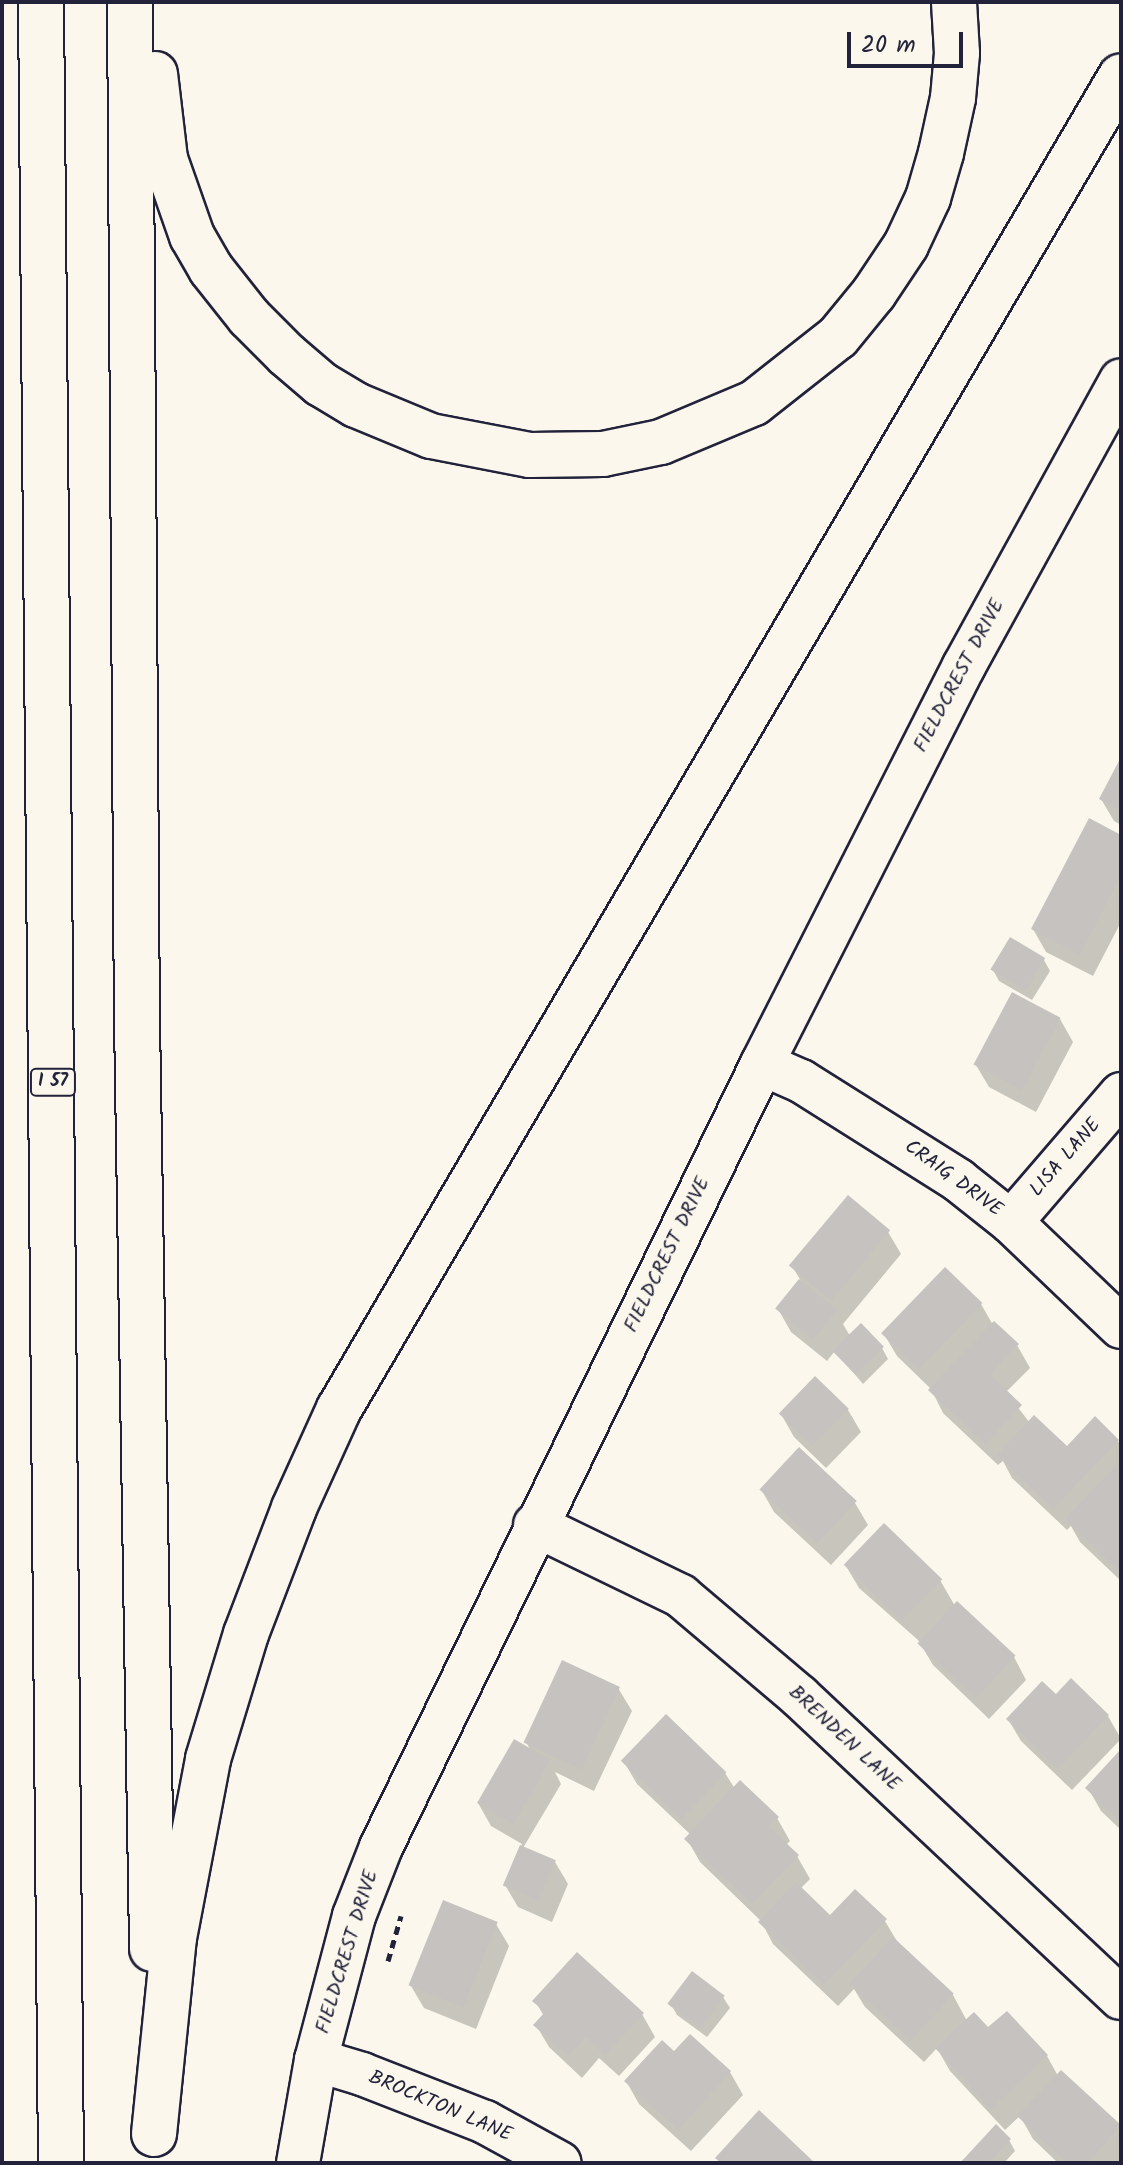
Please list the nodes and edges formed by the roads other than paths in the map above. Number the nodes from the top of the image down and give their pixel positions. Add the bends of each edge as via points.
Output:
1 (41, 2) edge
2 (130, 2) edge
3 (153, 2) edge
4 (954, 2) edge
5 (1121, 76) edge
6 (1121, 380) edge
7 (762, 1064) junction
8 (1121, 1094) edge
9 (1011, 1222) junction
10 (1121, 1327) edge
11 (535, 1525) junction
12 (1121, 1998) edge
13 (316, 2060) junction
14 (154, 2148) edge
15 (61, 2163) edge
16 (298, 2163) edge
17 (560, 2163) edge

1 - 15 highway, I 57
2 - 14 highway via 137,989
3 - 4 highway via 157,109 165,159 192,236 249,317 321,384 397,423 489,450 562,456 661,442 709,423 754,403 838,337 906,245 928,198 953,98
5 - 14 highway via 339,1409 246,1634 208,1759 174,1938
6 - 7 street, FIELDCREST DRIVE via 964,666
7 - 9 street, CRAIG DRIVE via 801,1081 906,1144
7 - 11 street, FIELDCREST DRIVE
8 - 9 street, LISA LANE
9 - 10 street, CRAIG DRIVE
11 - 12 street, BRENDEN LANE via 681,1596 799,1696
11 - 13 street, FIELDCREST DRIVE via 381,1847 354,1916
13 - 16 street, FIELDCREST DRIVE
13 - 17 street, BROCKTON LANE via 485,2122

